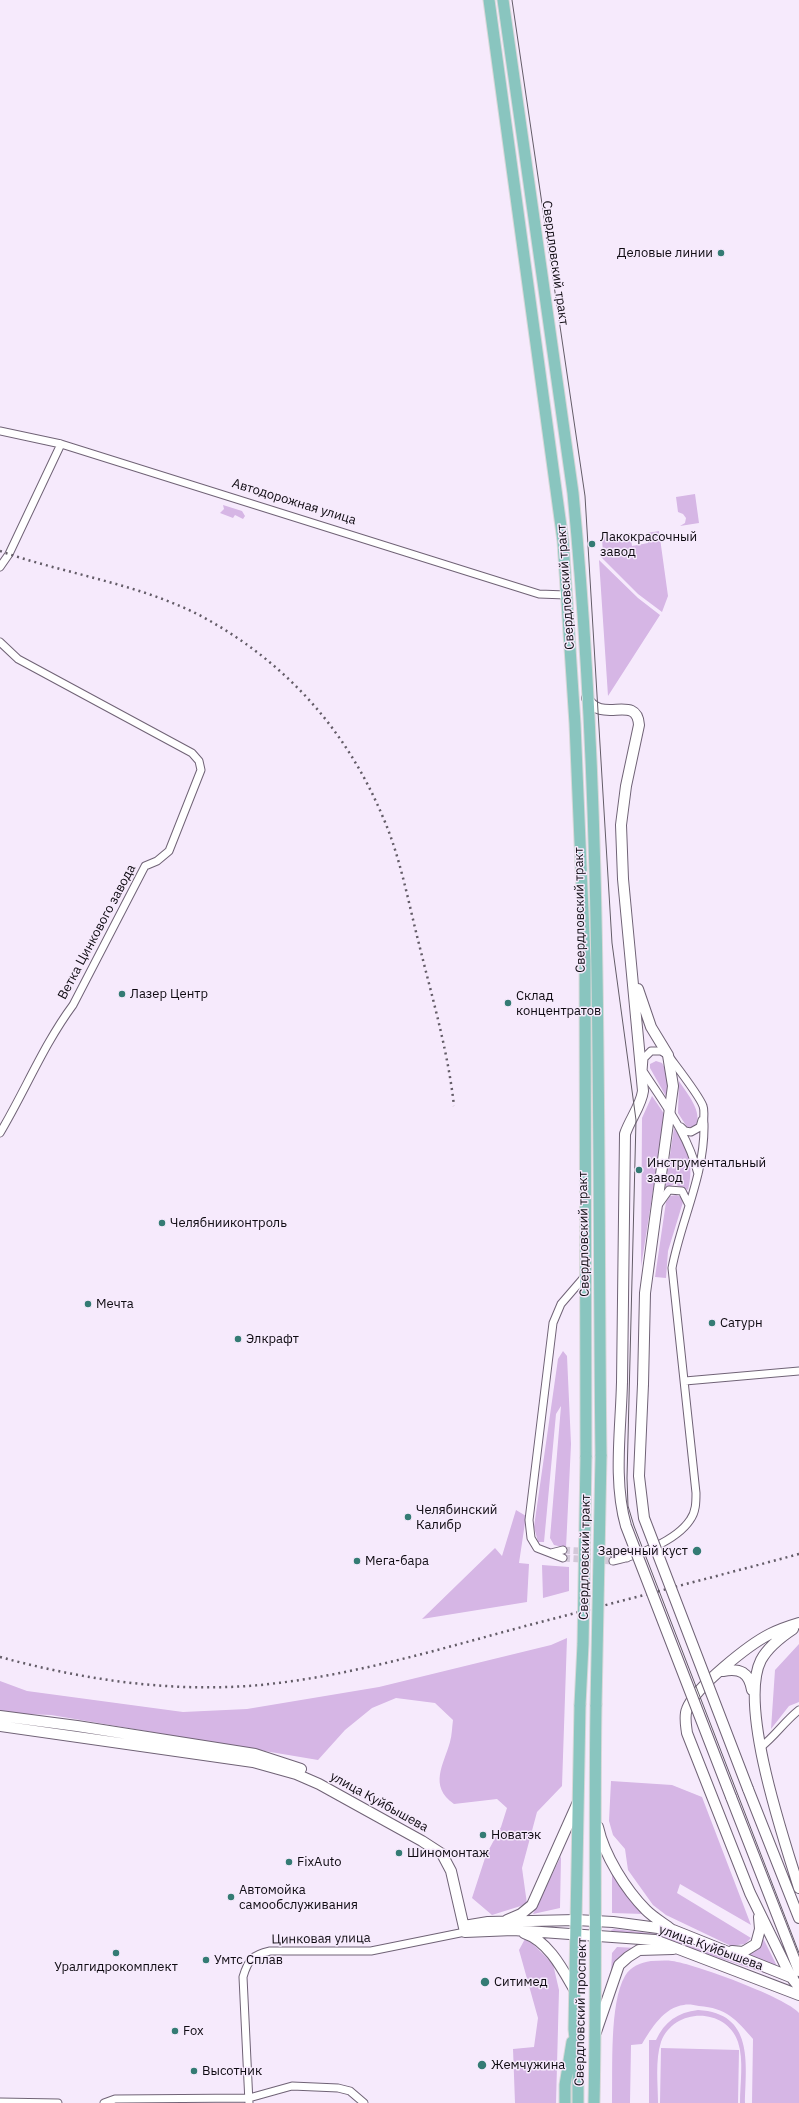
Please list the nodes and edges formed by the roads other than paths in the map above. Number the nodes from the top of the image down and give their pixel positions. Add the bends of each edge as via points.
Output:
1 (489, 0) edge
2 (503, 0) edge
3 (0, 431) edge
4 (61, 444) junction
5 (0, 567) edge
6 (581, 594) junction
7 (566, 595) junction
8 (0, 642) edge
9 (587, 698) junction
10 (602, 711) junction
11 (589, 734) junction
12 (631, 966) junction
13 (668, 1056) junction
14 (643, 1071) junction
15 (670, 1114) junction
16 (703, 1117) junction
17 (676, 1123) junction
18 (0, 1132) edge
19 (698, 1174) junction
20 (689, 1205) junction
21 (656, 1208) junction
22 (586, 1275) junction
23 (799, 1371) edge
24 (685, 1381) junction
25 (563, 1550) tunnel mouth
26 (551, 1553) junction
27 (613, 1553) tunnel mouth
28 (563, 1558) tunnel mouth
29 (628, 1558) junction
30 (613, 1561) tunnel mouth
31 (799, 1624) edge
32 (721, 1671) junction
33 (754, 1702) junction
34 (799, 1710) edge
35 (0, 1716) edge
36 (0, 1726) edge
37 (154, 1743) junction
38 (761, 1747) junction
39 (579, 1799) junction
40 (594, 1812) junction
41 (799, 1888) edge
42 (758, 1911) junction
43 (799, 1918) edge
44 (576, 1920) junction
45 (597, 1921) junction
46 (499, 1923) junction
47 (467, 1928) junction
48 (514, 1930) junction
49 (672, 1930) junction
50 (575, 1934) junction
51 (596, 1935) junction
52 (682, 1949) junction
53 (720, 1950) junction
54 (796, 1976) edge
55 (799, 1987) edge
56 (574, 1989) junction
57 (799, 1995) edge
58 (574, 2029) junction
59 (596, 2034) junction
60 (249, 2100) edge
61 (0, 2102) edge
62 (58, 2103) edge
63 (104, 2103) edge
64 (364, 2103) edge
65 (565, 2103) edge
66 (578, 2103) edge
67 (594, 2103) edge

1 - 7 main road, Свердловский тракт via 557,491
2 - 6 main road, Свердловский тракт via 573,493
3 - 4 street, Автодорожная улица
4 - 5 street via 9,554
4 - 7 street, Автодорожная улица via 539,594
6 - 7 main road, Автодорожная улица
6 - 9 main road, Свердловский тракт
7 - 22 main road, Свердловский тракт via 575,724 585,960
8 - 18 street, Ветка Цинкового завода via 18,659 192,753 199,761 201,770 169,851 146,866 73,1004 58,1025 18,1103
9 - 10 main road via 593,707
9 - 11 main road, Свердловский тракт
10 - 11 main road via 595,718
10 - 12 main road via 617,708 630,710 639,720 638,738 624,793 621,825
11 - 40 main road, Свердловский тракт, bridge via 596,954 601,1456
12 - 13 main road via 644,1011
12 - 14 main road
13 - 14 street via 658,1050 648,1053
13 - 15 main road via 672,1081
13 - 16 street via 703,1106
14 - 15 street
14 - 54 main road, bridge via 642,1097 629,1122 624,1140 619,1489 621,1508 752,1849
15 - 17 street
15 - 21 main road
16 - 17 street via 700,1127 691,1132 685,1131
16 - 19 street
17 - 19 street via 693,1152
19 - 20 street
20 - 21 street via 682,1191 676,1189 669,1190
20 - 24 street via 676,1245 672,1268
21 - 43 main road, bridge via 645,1293 639,1476 644,1518
22 - 26 street via 561,1304 554,1323 529,1520 531,1538 537,1548
22 - 39 main road, Свердловский тракт, bridge via 586,1457
23 - 24 street
24 - 29 street via 696,1493 695,1509 686,1525 672,1536
25 - 26 street
26 - 28 street
27 - 29 street
29 - 30 street
31 - 32 main road via 770,1634
31 - 33 main road via 771,1646 761,1661
32 - 33 main road via 735,1669 750,1680
32 - 42 main road via 695,1694 686,1709 687,1733
33 - 38 main road
34 - 38 street
35 - 37 main road, улица Куйбышева
36 - 37 main road, улица Куйбышева
37 - 47 main road, улица Куйбышева via 255,1754 298,1767 437,1845 451,1858 456,1868
38 - 41 main road via 772,1802
39 - 44 main road, Свердловский тракт
39 - 46 main road via 532,1904 521,1914
40 - 45 main road, Свердловский тракт
40 - 49 main road via 602,1844 614,1868 646,1910
42 - 53 main road via 760,1929 756,1944 743,1952
42 - 54 main road
44 - 45 main road, улица Куйбышева
44 - 46 main road, улица Куйбышева
44 - 50 main road, Свердловский проспект
45 - 49 main road, улица Куйбышева
45 - 51 main road, Свердловский проспект
46 - 47 main road, улица Куйбышева
47 - 48 main road, улица Куйбышева
47 - 60 street, Цинковая улица via 446,1936 371,1951 270,1951 258,1954 247,1963 243,1978
48 - 50 main road, улица Куйбышева
48 - 56 main road via 532,1936 557,1960
49 - 53 main road, улица Куйбышева
50 - 51 main road, улица Куйбышева
50 - 56 main road, Свердловский проспект
51 - 52 main road, улица Куйбышева via 655,1940
51 - 59 main road, Свердловский проспект
52 - 57 main road, улица Куйбышева
52 - 59 main road via 640,1950 628,1956 619,1965
53 - 54 main road, улица Куйбышева
54 - 55 main road
56 - 58 main road, Свердловский проспект
58 - 65 main road via 565,2085
58 - 66 main road, Свердловский проспект
59 - 67 main road, Свердловский проспект
60 - 63 street via 115,2099
60 - 64 street via 292,2086 322,2086 350,2091
61 - 62 street

